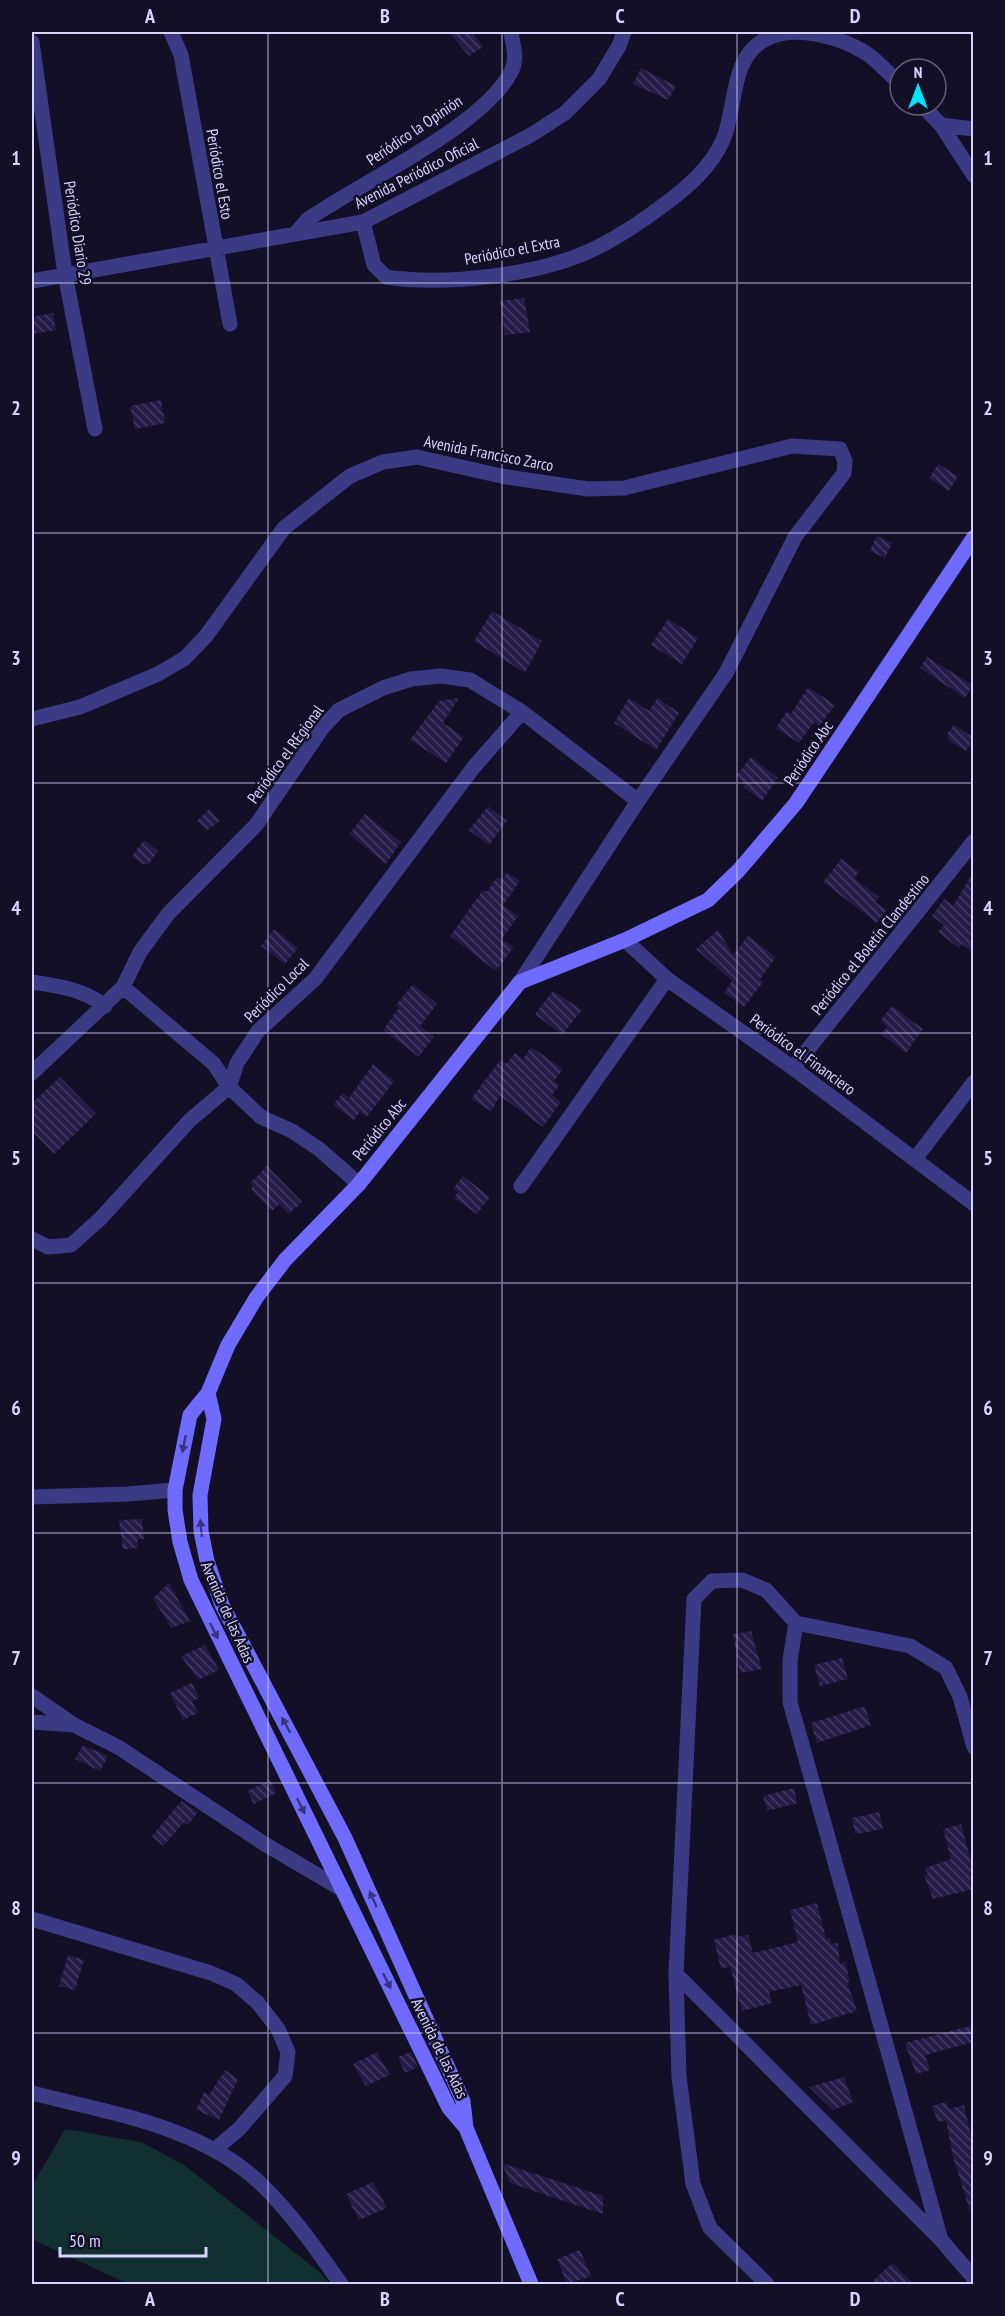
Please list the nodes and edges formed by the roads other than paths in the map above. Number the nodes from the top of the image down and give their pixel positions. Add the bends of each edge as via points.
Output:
1 (171, 32) edge
2 (510, 32) edge
3 (624, 32) edge
4 (32, 42) edge
5 (888, 73) edge
6 (933, 117) edge
7 (941, 125) junction
8 (974, 129) edge
9 (974, 176) edge
10 (363, 222) junction
11 (296, 233) junction
12 (215, 248) junction
13 (65, 274) junction
14 (32, 281) edge
15 (230, 324) dead end
16 (95, 429) dead end
17 (974, 537) edge
18 (522, 712) junction
19 (32, 719) edge
20 (638, 801) junction
21 (974, 841) edge
22 (625, 940) junction
23 (668, 979) junction
24 (32, 982) edge
25 (520, 982) junction
26 (123, 987) junction
27 (105, 1006) junction
28 (793, 1068) junction
29 (32, 1073) edge
30 (974, 1082) edge
31 (229, 1087) junction
32 (915, 1160) junction
33 (359, 1184) junction
34 (521, 1186) dead end
35 (974, 1204) edge
36 (32, 1239) edge
37 (208, 1393) junction
38 (175, 1490) junction
39 (32, 1497) edge
40 (796, 1623) junction
41 (32, 1696) edge
42 (32, 1722) edge
43 (74, 1725) junction
44 (974, 1747) edge
45 (343, 1890) junction
46 (32, 1919) edge
47 (676, 1974) junction
48 (32, 2093) edge
49 (466, 2127) junction
50 (214, 2150) junction
51 (941, 2240) junction
52 (974, 2278) edge
53 (341, 2284) edge
54 (531, 2284) edge
55 (767, 2284) edge

1 - 12 street, Periódico el Esto via 181,55
2 - 11 street, Periódico la Opinión via 515,54 511,71 492,95 464,121 323,208
3 - 10 street, Avenida Periódico Oficial via 599,79 565,113 531,135
4 - 13 street, Periódico Diario 29
5 - 10 street, Periódico el Extra via 866,54 832,38 782,33 764,39 748,54 737,75 723,140 687,188 646,219 595,249 544,266 485,277 386,278 374,265
6 - 7 street
7 - 8 street
7 - 9 street
10 - 11 street, Avenida Periódico Oficial
11 - 12 street, Avenida Periódico Oficial
12 - 13 street, Avenida Periódico Oficial
12 - 15 street, Periódico el Esto
13 - 14 street, Avenida Periódico Oficial
13 - 16 street, Periódico Diario 29
17 - 22 street, Periódico Abc via 796,803 739,870 708,900
18 - 20 street, Periódico el REgional
18 - 26 street, Periódico el REgional via 470,680 441,676 411,679 383,688 339,710 323,727 256,825 168,914 140,952
18 - 31 street, Periódico Local via 473,768 315,979 258,1031 237,1063
19 - 20 street, Avenida Francisco Zarco via 80,707 158,674 185,658 206,636 284,528 350,476 383,462 417,457 501,476 588,489 624,488 792,446 840,449 844,473 795,537 726,674
20 - 25 street
21 - 28 street, Periódico el Boletín Clandestino
22 - 23 street
22 - 25 street, Periódico Abc
23 - 28 street, Periódico el Financiero
23 - 34 street
24 - 27 street via 72,988
25 - 33 street, Periódico Abc
26 - 27 street, Periódico el REgional
26 - 31 street via 214,1064
27 - 29 street, Periódico el REgional
28 - 32 street, Periódico el Financiero
30 - 32 street
31 - 33 street via 261,1117 319,1149
31 - 36 street, Periódico Local via 190,1120 101,1218 71,1245 48,1247
32 - 35 street, Periódico el Financiero
33 - 37 street, Periódico Abc via 285,1260 256,1298 228,1345
37 -> 38 street, Avenida de las Adas via 190,1415
49 -> 37 street, Avenida de las Adas via 463,2101 345,1838 222,1605 201,1531 200,1495 214,1419
38 - 39 street
38 -> 45 street, Avenida de las Adas via 180,1542 191,1580
40 - 44 street via 910,1646 946,1668 960,1697
40 - 47 street via 766,1590 742,1580 712,1581 694,1599
40 - 51 street via 789,1660 789,1702
41 - 43 street
42 - 43 street
43 - 45 street via 118,1747 263,1843
45 -> 49 street, Avenida de las Adas via 449,2108
46 - 50 street via 236,1984 279,2029 288,2052 285,2076 239,2129
47 - 51 street
47 - 55 street via 679,2077 693,2184 710,2228
48 - 50 street via 157,2126
49 - 54 street, Avenida de las Adas
50 - 53 street via 260,2183 297,2222
51 - 52 street

